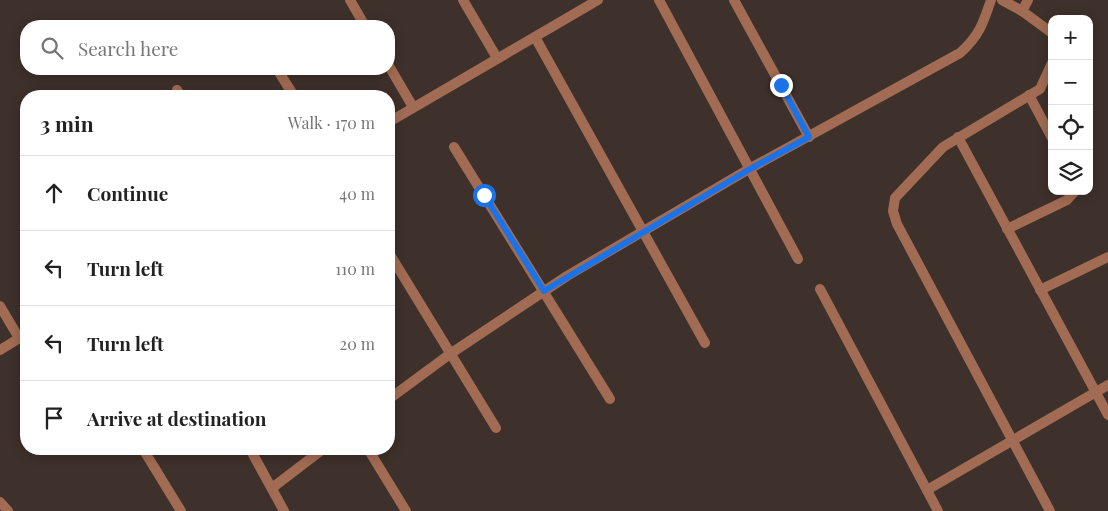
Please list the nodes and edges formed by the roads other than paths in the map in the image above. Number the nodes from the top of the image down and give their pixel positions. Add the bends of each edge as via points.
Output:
1 (350, 0) edge
2 (463, 0) edge
3 (598, 0) edge
4 (659, 0) edge
5 (734, 0) edge
6 (991, 0) edge
7 (1002, 0) edge
8 (1028, 0) edge
9 (1022, 11) junction
10 (362, 20) edge
11 (1048, 30) edge
12 (535, 37) junction
13 (497, 58) junction
14 (1048, 72) edge
15 (281, 75) edge
16 (394, 75) edge
17 (290, 90) edge
18 (1029, 95) junction
19 (413, 107) junction
20 (395, 118) edge
21 (1048, 131) edge
22 (809, 137) junction
23 (958, 137) junction
24 (454, 147) dead end
25 (750, 169) junction
26 (1071, 195) edge
27 (1007, 229) junction
28 (644, 231) junction
29 (1108, 257) edge
30 (798, 259) dead end
31 (395, 263) edge
32 (820, 289) dead end
33 (1040, 290) junction
34 (544, 291) junction
35 (0, 306) edge
36 (20, 332) edge
37 (20, 338) edge
38 (705, 343) dead end
39 (0, 350) edge
40 (450, 354) junction
41 (1108, 385) edge
42 (1096, 392) junction
43 (395, 395) edge
44 (610, 399) dead end
45 (1108, 415) edge
46 (496, 428) dead end
47 (1012, 441) junction
48 (147, 455) edge
49 (253, 455) edge
50 (315, 455) edge
51 (372, 455) edge
52 (272, 488) junction
53 (927, 490) junction
54 (0, 502) edge
55 (8, 511) edge
56 (181, 511) edge
57 (284, 511) edge
58 (406, 511) edge
59 (938, 511) edge
60 (1050, 511) edge

1 - 10 street
2 - 13 street
3 - 12 street
4 - 25 street
5 - 22 street
6 - 22 street via 975,39 960,53
7 - 9 street
8 - 9 street
9 - 11 street
12 - 13 street
12 - 28 street
13 - 19 street
14 - 18 street via 1040,89
15 - 17 street
16 - 19 street
18 - 21 street
18 - 23 street
19 - 20 street
22 - 25 street
23 - 27 street
23 - 47 street via 943,147 895,198 893,211
24 - 34 street
25 - 28 street
25 - 30 street
26 - 27 street via 1067,200
27 - 33 street
28 - 34 street
28 - 38 street
29 - 33 street
31 - 40 street
32 - 53 street
33 - 42 street
34 - 40 street
34 - 44 street
35 - 36 street
37 - 39 street
40 - 43 street
40 - 46 street
41 - 42 street
42 - 45 street
42 - 47 street
47 - 53 street
47 - 60 street
48 - 56 street
49 - 52 street
50 - 52 street
51 - 58 street
52 - 57 street
53 - 59 street
54 - 55 street

